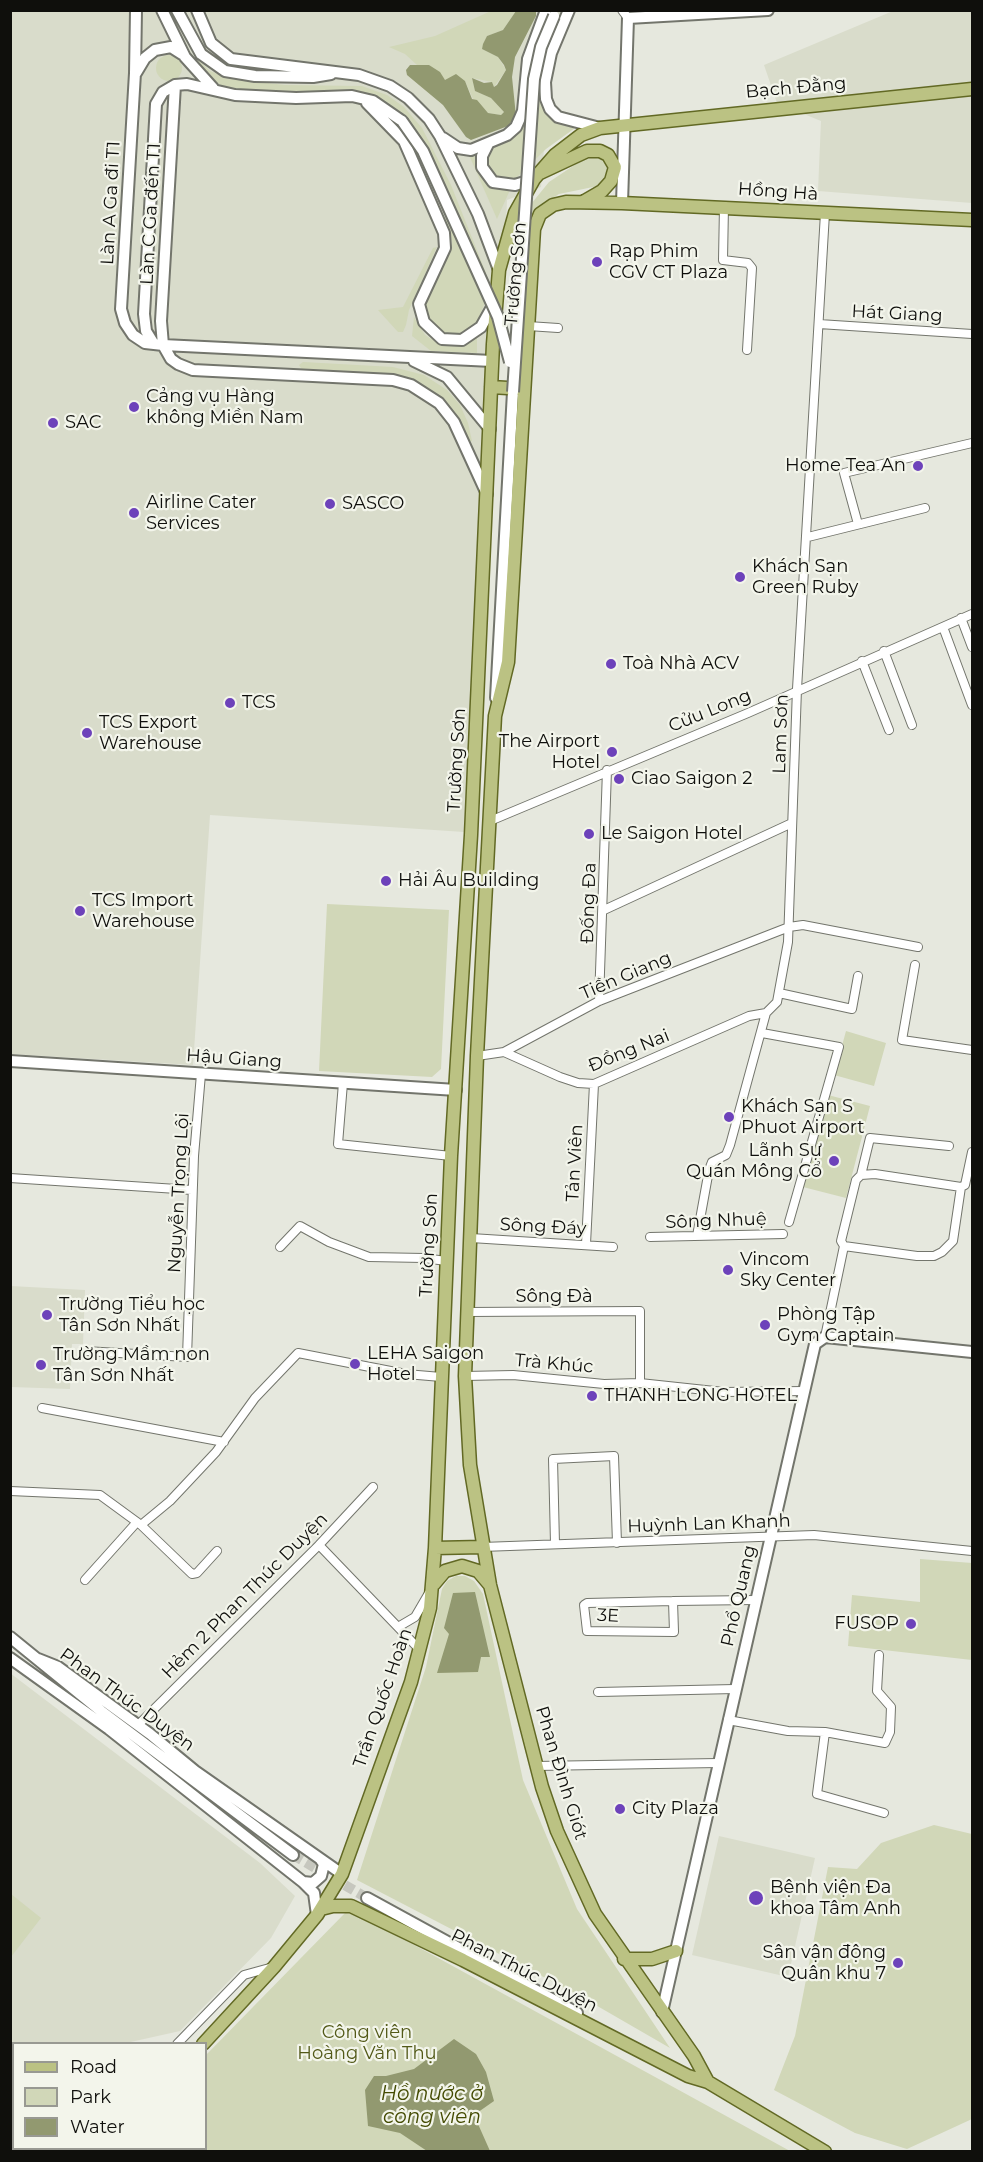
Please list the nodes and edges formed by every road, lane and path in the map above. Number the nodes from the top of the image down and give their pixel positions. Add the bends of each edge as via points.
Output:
1 (162, 10) edge
2 (177, 10) edge
3 (197, 10) edge
4 (569, 10) edge
5 (768, 10) edge
6 (552, 12) edge
7 (138, 14) edge
8 (625, 14) edge
9 (185, 57) junction
10 (135, 73) junction
11 (337, 73) junction
12 (175, 85) junction
13 (972, 89) edge
14 (216, 90) junction
15 (362, 99) junction
16 (623, 124) junction
17 (600, 128) junction
18 (440, 136) junction
19 (488, 144) junction
20 (536, 176) junction
21 (582, 202) junction
22 (622, 202) junction
23 (724, 206) junction
24 (825, 213) junction
25 (972, 220) edge
26 (499, 270) junction
27 (497, 300) junction
28 (819, 324) junction
29 (528, 326) junction
30 (558, 328) dead end
31 (972, 334) edge
32 (159, 345) junction
33 (747, 350) dead end
34 (402, 358) junction
35 (492, 361) junction
36 (526, 362) junction
37 (491, 387) junction
38 (519, 391) junction
39 (490, 429) junction
40 (972, 443) edge
41 (488, 496) junction
42 (925, 508) dead end
43 (858, 524) junction
44 (808, 537) junction
45 (972, 614) edge
46 (961, 618) junction
47 (943, 627) junction
48 (972, 647) edge
49 (884, 651) junction
50 (862, 661) junction
51 (797, 689) junction
52 (972, 705) edge
53 (495, 716) junction
54 (912, 725) dead end
55 (888, 730) dead end
56 (607, 770) junction
57 (490, 821) junction
58 (792, 823) junction
59 (604, 910) junction
60 (789, 927) junction
61 (918, 947) dead end
62 (915, 965) dead end
63 (858, 976) dead end
64 (779, 993) junction
65 (599, 1001) junction
66 (766, 1013) junction
67 (762, 1033) junction
68 (972, 1050) edge
69 (504, 1052) junction
70 (477, 1056) junction
71 (10, 1061) edge
72 (201, 1074) junction
73 (343, 1083) junction
74 (594, 1084) junction
75 (456, 1090) junction
76 (949, 1146) dead end
77 (972, 1152) edge
78 (451, 1156) junction
79 (861, 1175) junction
80 (10, 1178) edge
81 (961, 1187) junction
82 (192, 1190) junction
83 (789, 1222) dead end
84 (783, 1234) dead end
85 (697, 1236) junction
86 (471, 1238) junction
87 (650, 1238) dead end
88 (586, 1244) junction
89 (280, 1246) dead end
90 (844, 1246) junction
91 (613, 1247) dead end
92 (446, 1261) junction
93 (467, 1312) junction
94 (825, 1337) junction
95 (85, 1351) dead end
96 (972, 1352) edge
97 (465, 1376) junction
98 (441, 1377) junction
99 (640, 1383) junction
100 (804, 1391) junction
101 (42, 1408) dead end
102 (224, 1442) junction
103 (373, 1488) dead end
104 (10, 1491) edge
105 (139, 1523) junction
106 (770, 1537) junction
107 (616, 1543) junction
108 (555, 1544) junction
109 (319, 1545) junction
110 (482, 1547) junction
111 (435, 1548) junction
112 (217, 1551) dead end
113 (972, 1551) edge
114 (85, 1580) dead end
115 (434, 1584) junction
116 (490, 1585) junction
117 (755, 1600) junction
118 (673, 1601) junction
119 (398, 1627) junction
120 (10, 1637) edge
121 (420, 1650) junction
122 (879, 1655) dead end
123 (10, 1658) edge
124 (38, 1659) junction
125 (735, 1689) junction
126 (598, 1692) dead end
127 (728, 1720) junction
128 (138, 1725) junction
129 (825, 1732) junction
130 (718, 1763) junction
131 (536, 1766) junction
132 (884, 1813) dead end
133 (293, 1855) tunnel mouth
134 (321, 1860) junction
135 (342, 1874) junction
136 (303, 1882) junction
137 (367, 1898) tunnel mouth
138 (319, 1912) junction
139 (676, 1951) junction
140 (624, 1959) junction
141 (274, 1967) junction
142 (662, 2012) junction
143 (178, 2042) edge
144 (204, 2042) edge
145 (625, 2043) junction
146 (708, 2082) junction
147 (825, 2151) edge

1 - 9 street
2 - 11 street via 190,38 207,60 225,71 244,76 313,77
3 - 11 street via 211,42 231,59
4 - 17 street via 551,53 546,99 558,117
5 - 8 street
6 - 19 street via 528,59 521,117 512,131
6 - 38 street, bridge via 534,85
7 - 10 street, Làn A Ga đi T1
8 - 16 street
9 - 10 street via 171,47 159,49 148,55
9 - 14 street
10 - 32 street, Làn A Ga đi T1 via 121,309 130,332 139,340
11 - 18 street via 370,78 400,92 423,111
12 - 14 street
12 - 32 street, Làn C Ga đến T1
12 - 32 street via 163,92 156,104 144,314 146,331
13 - 16 main road, Bạch Đằng
14 - 15 street via 235,95
15 - 27 street via 404,141 444,233 445,248 419,304 427,327 442,339 462,340 481,327
15 - 38 street, bridge via 383,106 402,121 423,151 498,317
16 - 17 main road, Bạch Đằng
16 - 22 street
17 - 20 main road, Bạch Đằng via 571,141
18 - 19 street via 465,149
18 - 26 street via 478,214
19 - 20 street via 482,167 493,182 515,185
20 - 21 main road, Trường Sơn via 592,150 608,155 615,167 611,182
20 - 26 main road, Trường Sơn via 510,226
21 - 22 main road, Hồng Hà
21 - 29 main road, Trường Sơn via 553,205 535,222
22 - 23 main road, Hồng Hà
23 - 24 main road, Hồng Hà
23 - 33 street via 723,260 748,263 752,268
24 - 25 main road, Hồng Hà
24 - 28 street, Lam Sơn
26 - 27 main road, Trường Sơn
27 - 35 main road, Trường Sơn
28 - 31 street, Hát Giang
28 - 44 street, Lam Sơn
29 - 30 street
29 - 36 main road, Trường Sơn
32 - 34 street
32 - 41 street via 178,364 192,370 393,380 418,388 439,403 454,422
34 - 35 street
34 - 39 street via 447,377
35 - 36 main road
35 - 37 main road, Trường Sơn
36 - 38 main road, Trường Sơn
37 - 38 main road
37 - 39 main road, Trường Sơn
38 - 53 street
38 - 53 main road, Trường Sơn via 508,662
39 - 41 main road, Trường Sơn
40 - 43 street via 844,473
41 - 75 main road, Trường Sơn
42 - 43 street
43 - 44 street
44 - 51 street, Lam Sơn
45 - 46 street, Cửu Long
46 - 47 street, Cửu Long
46 - 48 street
47 - 49 street, Cửu Long
47 - 52 street
49 - 50 street, Cửu Long
49 - 54 street
50 - 51 street, Cửu Long
50 - 55 street
51 - 56 street, Cửu Long
51 - 58 street, Lam Sơn
53 - 57 main road, Trường Sơn
56 - 57 street, Cửu Long
56 - 59 street, Đống Đa
57 - 70 main road, Trường Sơn
58 - 59 street
58 - 60 street, Lam Sơn
59 - 65 street, Đống Đa
60 - 61 street, Tiền Giang via 803,925
60 - 64 street, Lam Sơn
60 - 65 street, Tiền Giang
62 - 68 street via 902,1040
63 - 64 street via 852,1009
64 - 66 street, Lam Sơn via 777,1002
65 - 69 street, Tiền Giang
66 - 67 street, Lam Sơn
66 - 74 street, Đồng Nai via 750,1016
67 - 83 street via 838,1047
67 - 85 street, Lam Sơn via 730,1145 726,1155 712,1162 709,1170
69 - 70 street, Tiền Giang
69 - 74 street, Đồng Nai via 560,1077
70 - 86 main road, Trường Sơn
71 - 72 street, Hậu Giang
72 - 73 street, Hậu Giang
72 - 82 street, Nguyễn Trọng Lội
73 - 75 street, Hậu Giang
73 - 78 street via 338,1144
74 - 88 street, Tản Viên
75 - 78 main road, Trường Sơn
76 - 79 street via 870,1138
77 - 81 street via 965,1185
78 - 92 main road, Trường Sơn
79 - 81 street
79 - 90 street via 856,1179 841,1241
80 - 82 street
81 - 90 street via 953,1240 942,1252 917,1256
82 - 95 street, Nguyễn Trọng Lội via 187,1357
84 - 85 street, Sông Nhuệ
85 - 87 street, Sông Nhuệ
86 - 88 street, Sông Đáy
86 - 93 main road, Trường Sơn
88 - 91 street, Sông Đáy
89 - 92 street via 300,1226 369,1257
90 - 94 street
92 - 98 main road, Trường Sơn
93 - 97 main road, Trường Sơn
93 - 99 street, Sông Đà via 640,1311
94 - 96 street
94 - 100 street, Phổ Quang via 815,1344
97 - 99 street, Trà Khúc
97 - 110 main road, Phan Đình Giót via 470,1465
98 - 102 street via 298,1353 255,1398
98 - 111 main road, Trần Quốc Hoàn
99 - 100 street, Trà Khúc via 724,1392
100 - 106 street, Phổ Quang
101 - 102 street
102 - 105 street via 170,1501
103 - 109 street, Hẻm 2 Phan Thúc Duyện
104 - 105 street via 100,1495
105 - 112 street via 192,1574
105 - 114 street
106 - 107 street, Huỳnh Lan Khanh
106 - 113 street, Huỳnh Lan Khanh via 814,1535
106 - 117 street, Phổ Quang
107 - 108 street, Huỳnh Lan Khanh
107 - 108 street via 614,1456 553,1459
108 - 110 street, Huỳnh Lan Khanh
109 - 119 street
109 - 128 street, Hẻm 2 Phan Thúc Duyện
110 - 111 main road
110 - 116 main road, Phan Đình Giót
111 - 115 main road, Trần Quốc Hoàn
115 - 116 main road via 445,1571 462,1566 478,1571
115 - 119 street via 417,1614
115 - 121 main road, Trần Quốc Hoàn
116 - 131 main road, Phan Đình Giót
117 - 118 street, 3E
117 - 125 street, Phổ Quang
118 - 118 street, 3E via 587,1603 587,1631 674,1632
119 - 121 street
120 - 124 street, Phan Thúc Duyện
121 - 135 main road, Trần Quốc Hoàn
122 - 129 street via 877,1691 891,1707 887,1741 882,1744
123 - 136 street, Phan Thúc Duyện via 109,1729
124 - 128 street, Phan Thúc Duyện via 58,1667
124 - 133 street
125 - 126 street
125 - 127 street, Phổ Quang
127 - 129 street via 788,1731
127 - 130 street, Phổ Quang
128 - 134 street, Phan Thúc Duyện via 195,1771
129 - 132 street via 817,1794
130 - 131 street
130 - 139 street, Phổ Quang
131 - 140 main road, Phan Đình Giót via 577,1879
134 - 135 street, Phan Thúc Duyện
134 - 136 street via 321,1876 313,1883
135 - 138 main road, Trần Quốc Hoàn
136 - 138 street, Phan Thúc Duyện via 314,1893
137 - 145 street via 561,2003
138 - 141 main road, Trần Quốc Hoàn
138 - 145 main road, Phan Thúc Duyện via 351,1906
139 - 140 main road via 652,1959
139 - 142 street, Phổ Quang
140 - 142 main road, Phan Đình Giót
141 - 143 street via 243,1975
141 - 144 main road, Trần Quốc Hoàn
142 - 146 main road, Phan Đình Giót
145 - 146 main road, Phan Thúc Duyện via 687,2076
146 - 147 main road

